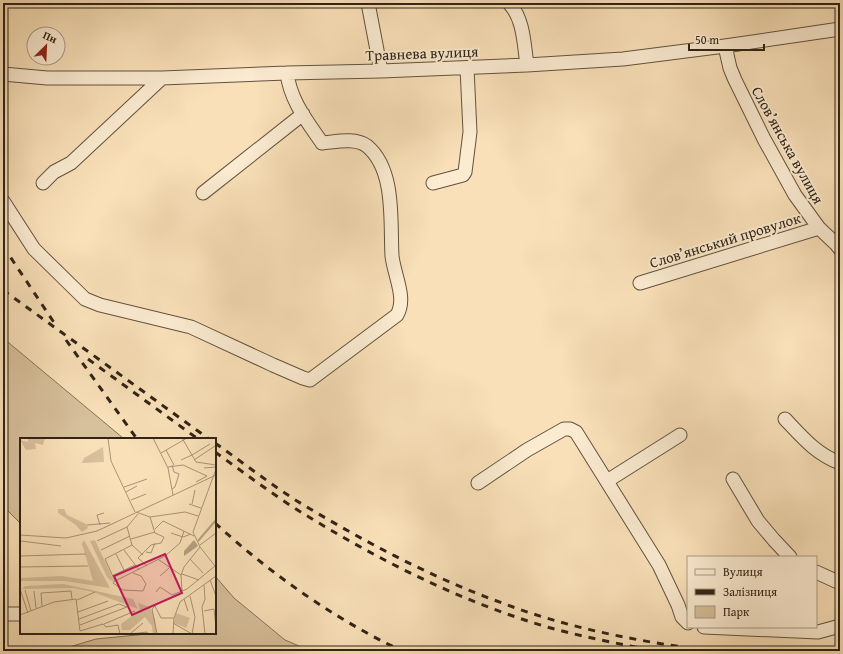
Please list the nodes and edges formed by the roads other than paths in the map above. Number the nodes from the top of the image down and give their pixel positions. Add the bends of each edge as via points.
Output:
1 (368, 3) edge
2 (509, 3) edge
3 (840, 29) edge
4 (725, 46) junction
5 (527, 65) junction
6 (467, 68) junction
7 (381, 71) junction
8 (287, 73) junction
9 (3, 74) edge
10 (162, 78) junction
11 (302, 114) junction
12 (43, 183) dead end
13 (433, 184) dead end
14 (203, 193) dead end
15 (3, 201) edge
16 (819, 228) junction
17 (840, 249) edge
18 (640, 283) dead end
19 (785, 419) dead end
20 (680, 435) dead end
21 (840, 463) edge
22 (733, 479) dead end
23 (607, 481) junction
24 (478, 483) dead end
25 (789, 556) edge
26 (817, 572) edge
27 (840, 583) edge
28 (3, 614) edge
29 (20, 614) edge
30 (687, 622) edge
31 (840, 626) edge
32 (727, 628) edge

1 - 7 street
2 - 5 street via 521,25
3 - 4 street, Травнева вулиця
4 - 5 street, Травнева вулиця via 620,59
4 - 16 street, Слов’янська вулиця via 735,80 764,139 796,196
5 - 6 street, Травнева вулиця
6 - 7 street, Травнева вулиця
6 - 13 street via 470,132 465,172 463,175
7 - 8 street, Травнева вулиця
8 - 10 street, Травнева вулиця
8 - 11 street via 291,92
9 - 10 street, Травнева вулиця via 47,78
10 - 12 street via 71,163 54,172
11 - 14 street
11 - 15 street via 322,143 356,142 365,145 378,158 388,191 392,221 392,257 401,302 397,315 310,380 190,327 85,299 34,249
16 - 17 street, Слов’янська вулиця
16 - 18 street, Слов’янський провулок
19 - 21 street via 814,449
20 - 23 street
22 - 25 street via 758,521
23 - 24 street via 576,432 567,428 527,450
23 - 30 street via 658,565 682,617
26 - 27 street
28 - 29 street
31 - 32 street via 818,632

